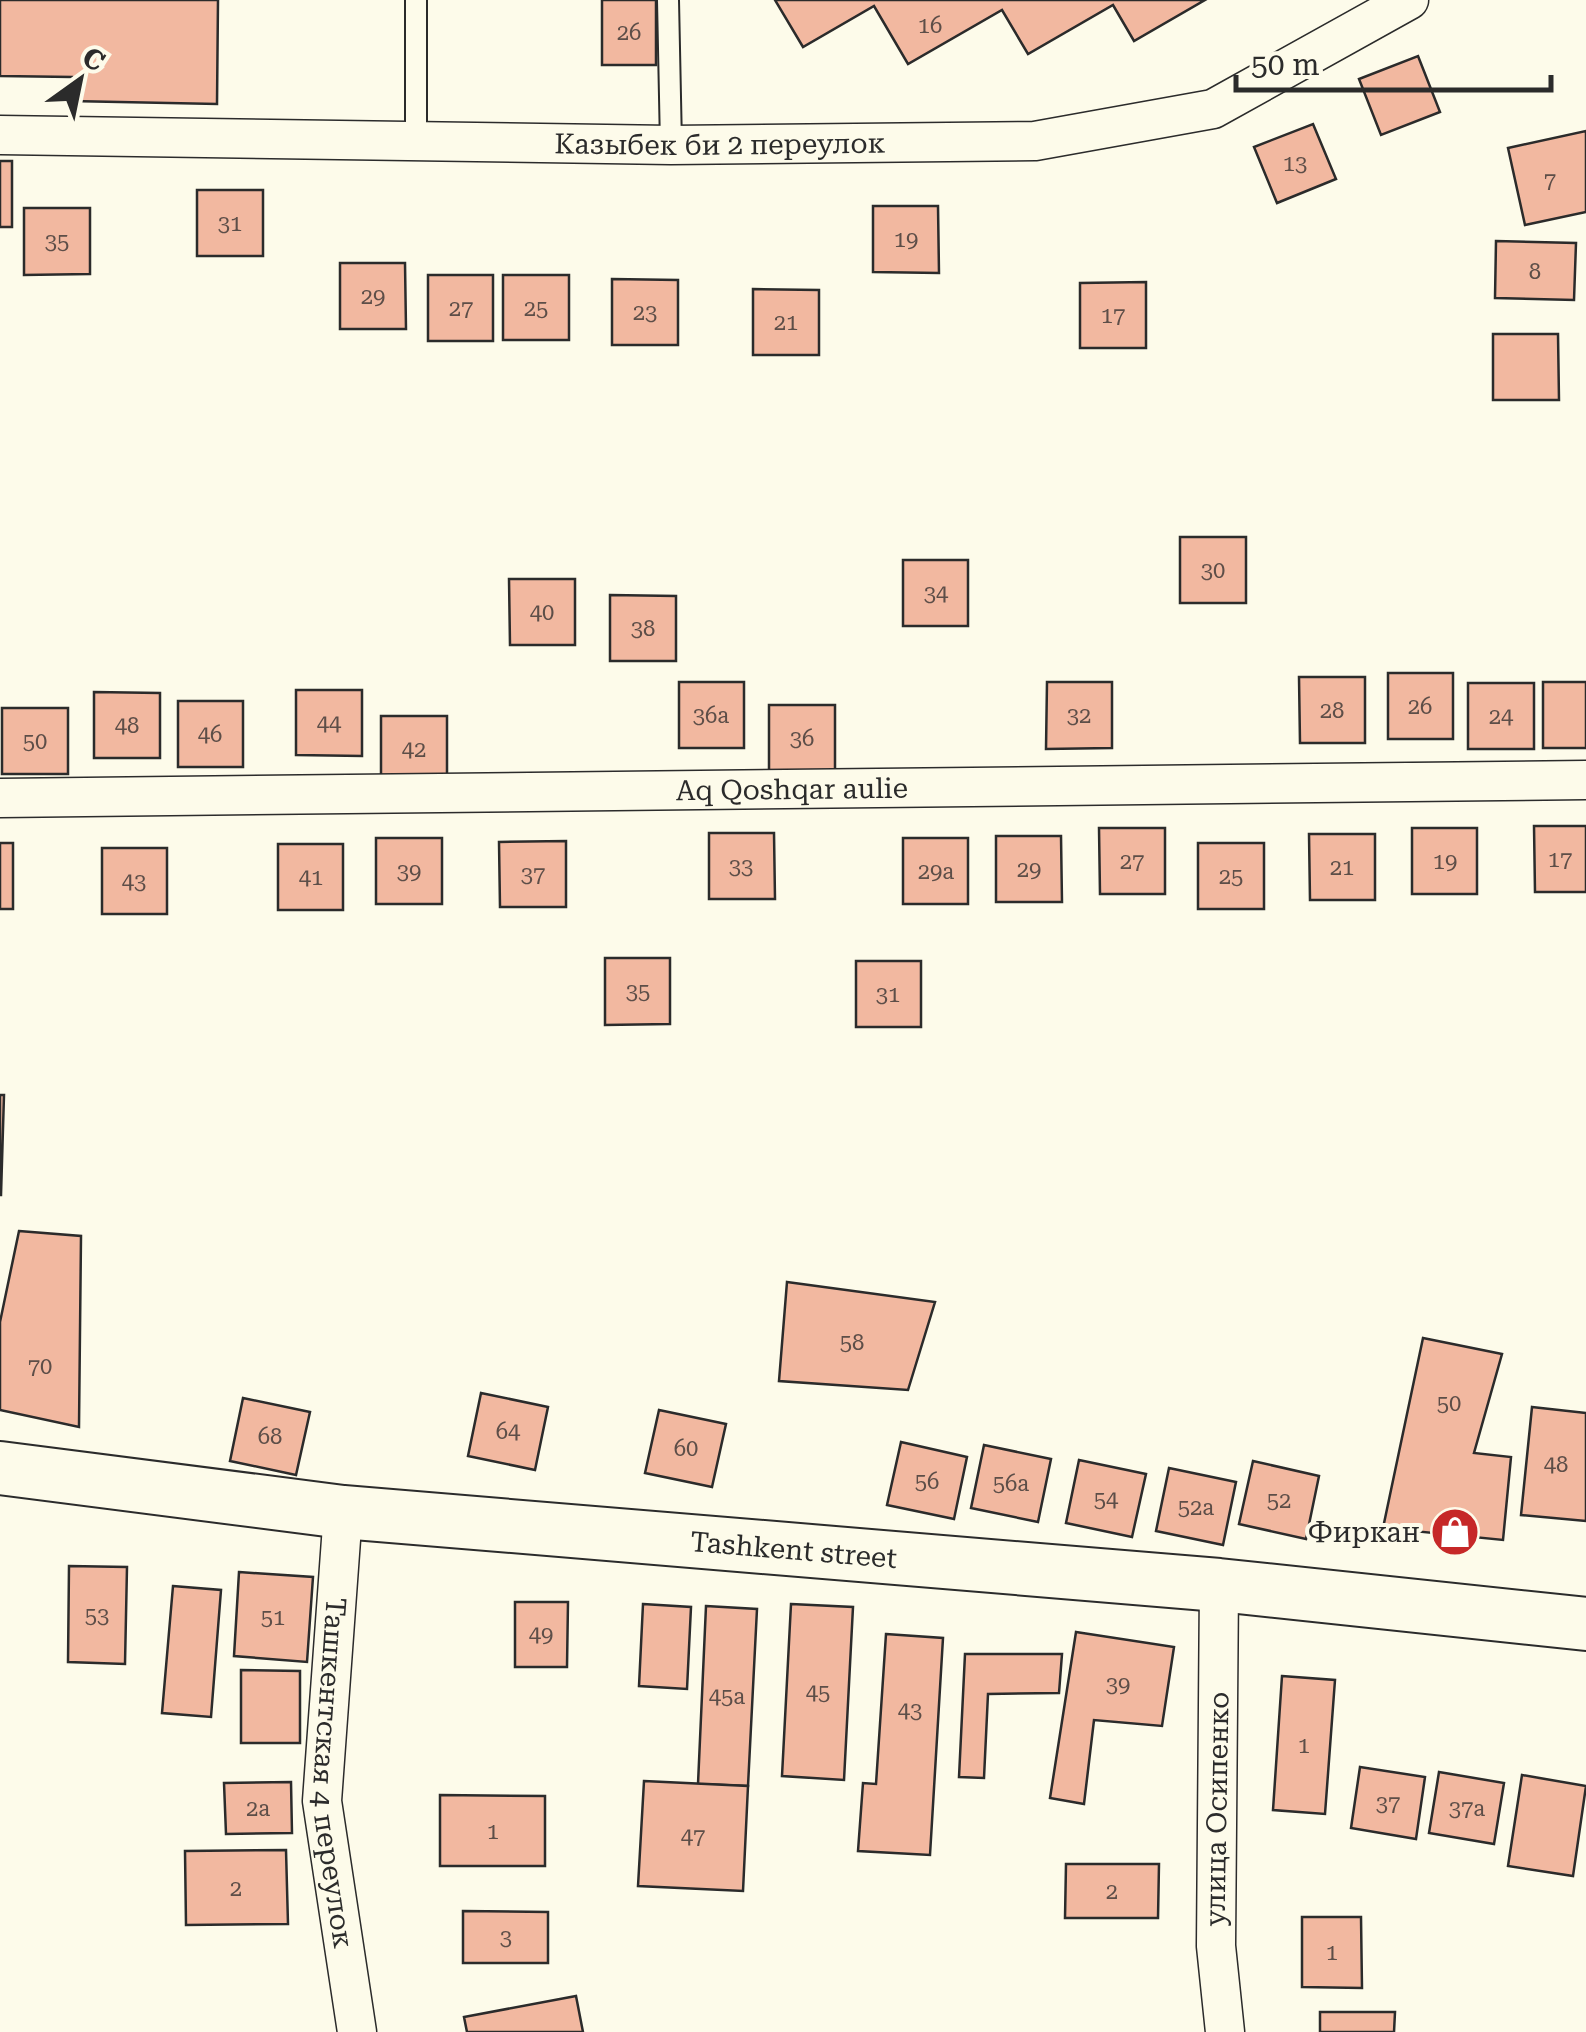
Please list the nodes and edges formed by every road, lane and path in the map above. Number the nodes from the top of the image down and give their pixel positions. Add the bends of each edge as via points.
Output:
1 (416, 0) edge
2 (668, 0) edge
3 (1409, 0) edge
4 (0, 134) edge
5 (416, 140) junction
6 (672, 145) junction
7 (1586, 780) edge
8 (0, 798) edge
9 (0, 1468) edge
10 (343, 1512) junction
11 (1219, 1586) junction
12 (1586, 1624) edge
13 (357, 2032) edge
14 (1225, 2032) edge

1 - 5 lane
2 - 6 lane
3 - 6 street, Казыбек би 2 переулок via 1213,109 1036,140
4 - 5 street, Казыбек би 2 переулок
5 - 6 street, Казыбек би 2 переулок
7 - 8 street, Aq Qoshqar aulie
9 - 10 main road, Tashkent street
10 - 11 main road, Tashkent street
10 - 13 street, Ташкентская 4 переулок via 322,1801
11 - 12 main road, Tashkent street
11 - 14 street, улица Осипенко via 1216,1946

